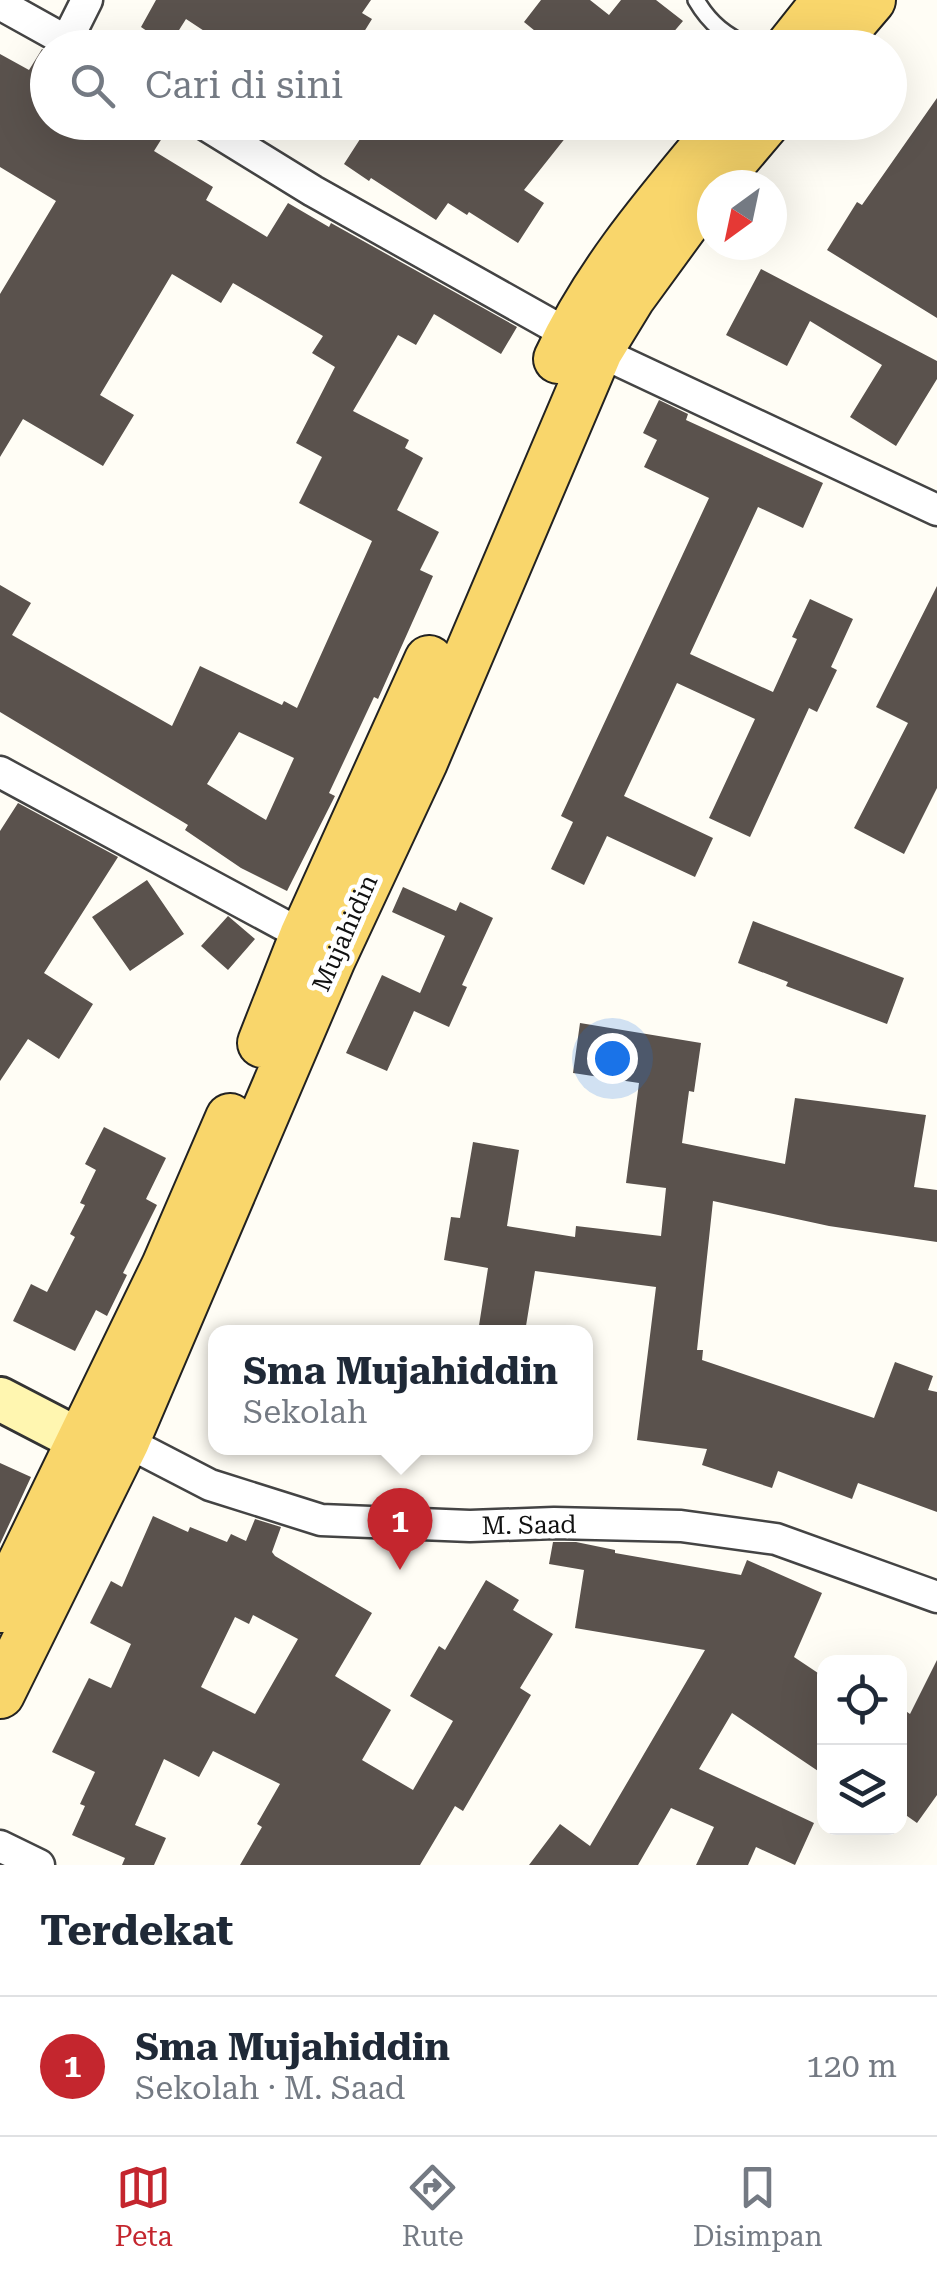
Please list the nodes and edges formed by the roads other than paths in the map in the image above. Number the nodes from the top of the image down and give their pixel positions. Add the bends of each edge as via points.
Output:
1 (87, 0) edge
2 (696, 0) edge
3 (827, 0) edge
4 (871, 0) edge
5 (0, 4) edge
6 (47, 30) edge
7 (77, 30) edge
8 (719, 30) edge
9 (803, 30) edge
10 (845, 30) edge
11 (230, 140) edge
12 (711, 140) edge
13 (751, 140) edge
14 (725, 170) edge
15 (697, 206) edge
16 (583, 343) junction
17 (937, 510) edge
18 (0, 772) edge
19 (304, 936) junction
20 (0, 1398) edge
21 (78, 1440) junction
22 (126, 1441) junction
23 (937, 1598) edge
24 (0, 1608) edge
25 (0, 1694) edge
26 (0, 1846) edge
27 (39, 1865) edge

1 - 7 street
2 - 8 lane
3 - 9 main road
4 - 10 main road
5 - 6 street
11 - 16 street
12 - 16 main road, Mujahidin via 626,245
13 - 14 main road, Mujahidin
15 - 16 main road, Mujahidin via 631,298
16 - 17 street
16 - 19 main road, Mujahidin
16 - 22 main road, Mujahidin via 422,762
18 - 19 street
19 - 21 main road, Mujahidin via 166,1266
20 - 21 street
21 - 24 main road, Mujahidin
22 - 23 street, M. Saad via 210,1485 321,1520 681,1526 776,1540
22 - 25 main road, Mujahidin
26 - 27 street

